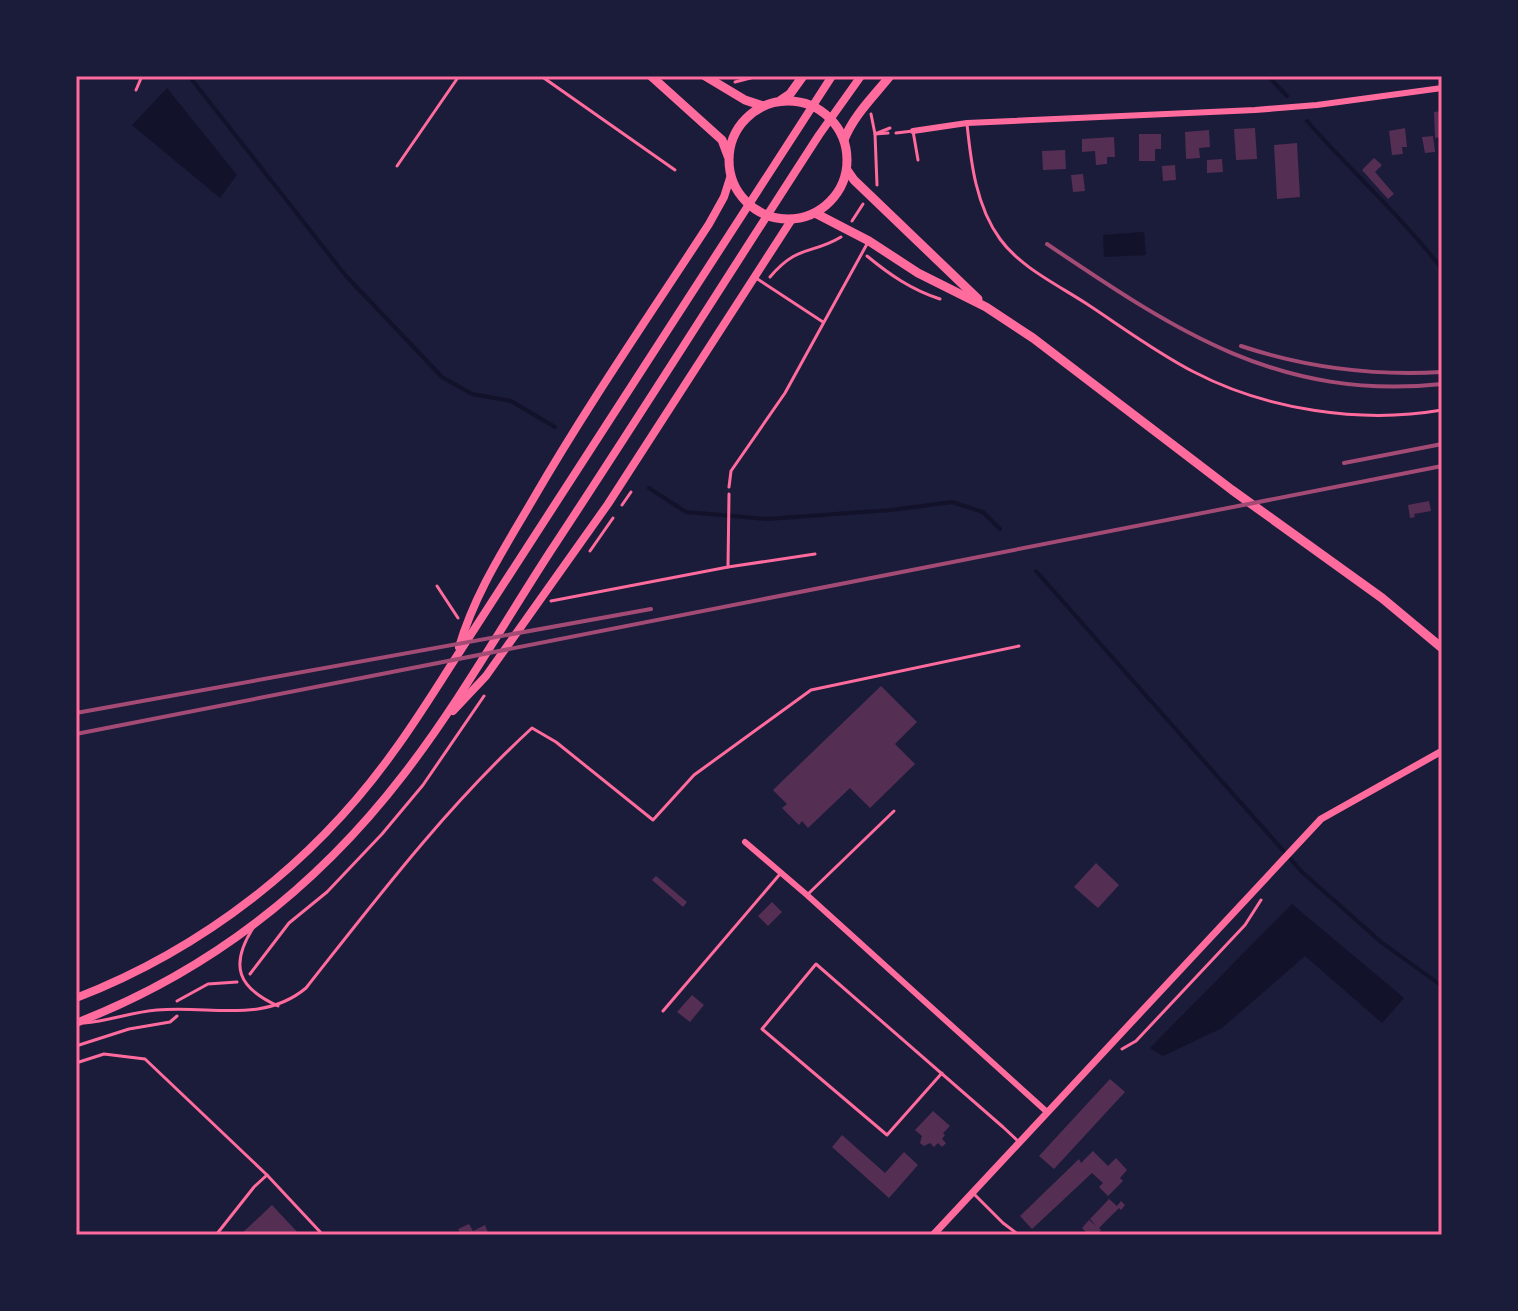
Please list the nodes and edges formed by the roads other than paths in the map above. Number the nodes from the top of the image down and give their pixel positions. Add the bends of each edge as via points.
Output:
1 (651, 76) edge
2 (705, 76) edge
3 (803, 76) edge
4 (832, 76) edge
5 (890, 76) edge
6 (858, 79) edge
7 (1442, 88) edge
8 (779, 101) junction
9 (763, 106) junction
10 (967, 123) junction
11 (913, 131) junction
12 (896, 133) road end
13 (844, 140) junction
14 (729, 158) junction
15 (918, 160) dead end
16 (847, 170) junction
17 (731, 175) junction
18 (815, 213) junction
19 (792, 219) junction
20 (869, 241) junction
21 (755, 277) junction
22 (986, 307) junction
23 (823, 322) junction
24 (1442, 410) edge
25 (729, 487) road end
26 (1019, 646) dead end
27 (1442, 648) edge
28 (455, 659) junction
29 (441, 722) junction
30 (1442, 751) edge
31 (894, 811) dead end
32 (745, 842) dead end
33 (780, 874) junction
34 (807, 895) junction
35 (255, 925) junction
36 (76, 998) edge
37 (278, 1006) junction
38 (663, 1011) dead end
39 (76, 1023) edge
40 (942, 1073) junction
41 (1047, 1112) junction
42 (1019, 1142) junction
43 (973, 1193) junction
44 (933, 1235) edge
45 (1019, 1235) edge

1 - 14 main road via 722,140
2 - 9 main road
3 - 8 main road
4 - 28 main road
5 - 13 main road
6 - 29 main road
7 - 10 street via 1255,110
8 - 9 main road
8 - 13 main road via 819,109
9 - 14 main road via 734,136
10 - 11 street
10 - 24 lane via 971,165 986,218 1001,241 1027,265 1194,372 1286,405 1379,414
11 - 12 lane
11 - 15 lane
13 - 16 main road
14 - 17 main road
16 - 18 main road via 830,202
16 - 22 main road
17 - 19 main road via 754,208
17 - 28 main road via 709,224 553,464 474,602
18 - 19 main road
18 - 20 main road
19 - 21 main road
20 - 22 main road
20 - 23 lane
21 - 23 lane
21 - 29 main road via 549,588 486,676
22 - 27 main road via 1382,598
23 - 25 lane via 785,393 731,471
26 - 37 lane via 811,690 694,775 653,820 532,728 451,809 306,988
28 - 36 main road via 365,788 268,887 180,948
29 - 35 main road via 351,838
30 - 41 street via 1334,809 1305,835
31 - 34 lane
32 - 33 street
33 - 34 street
33 - 38 lane
34 - 41 street
35 - 37 lane via 239,964 254,994
35 - 39 main road via 170,979
37 - 39 lane via 144,1011
40 - 40 lane via 816,964 762,1029 887,1135
40 - 42 lane
41 - 42 street
42 - 43 street
43 - 44 street
43 - 45 lane

